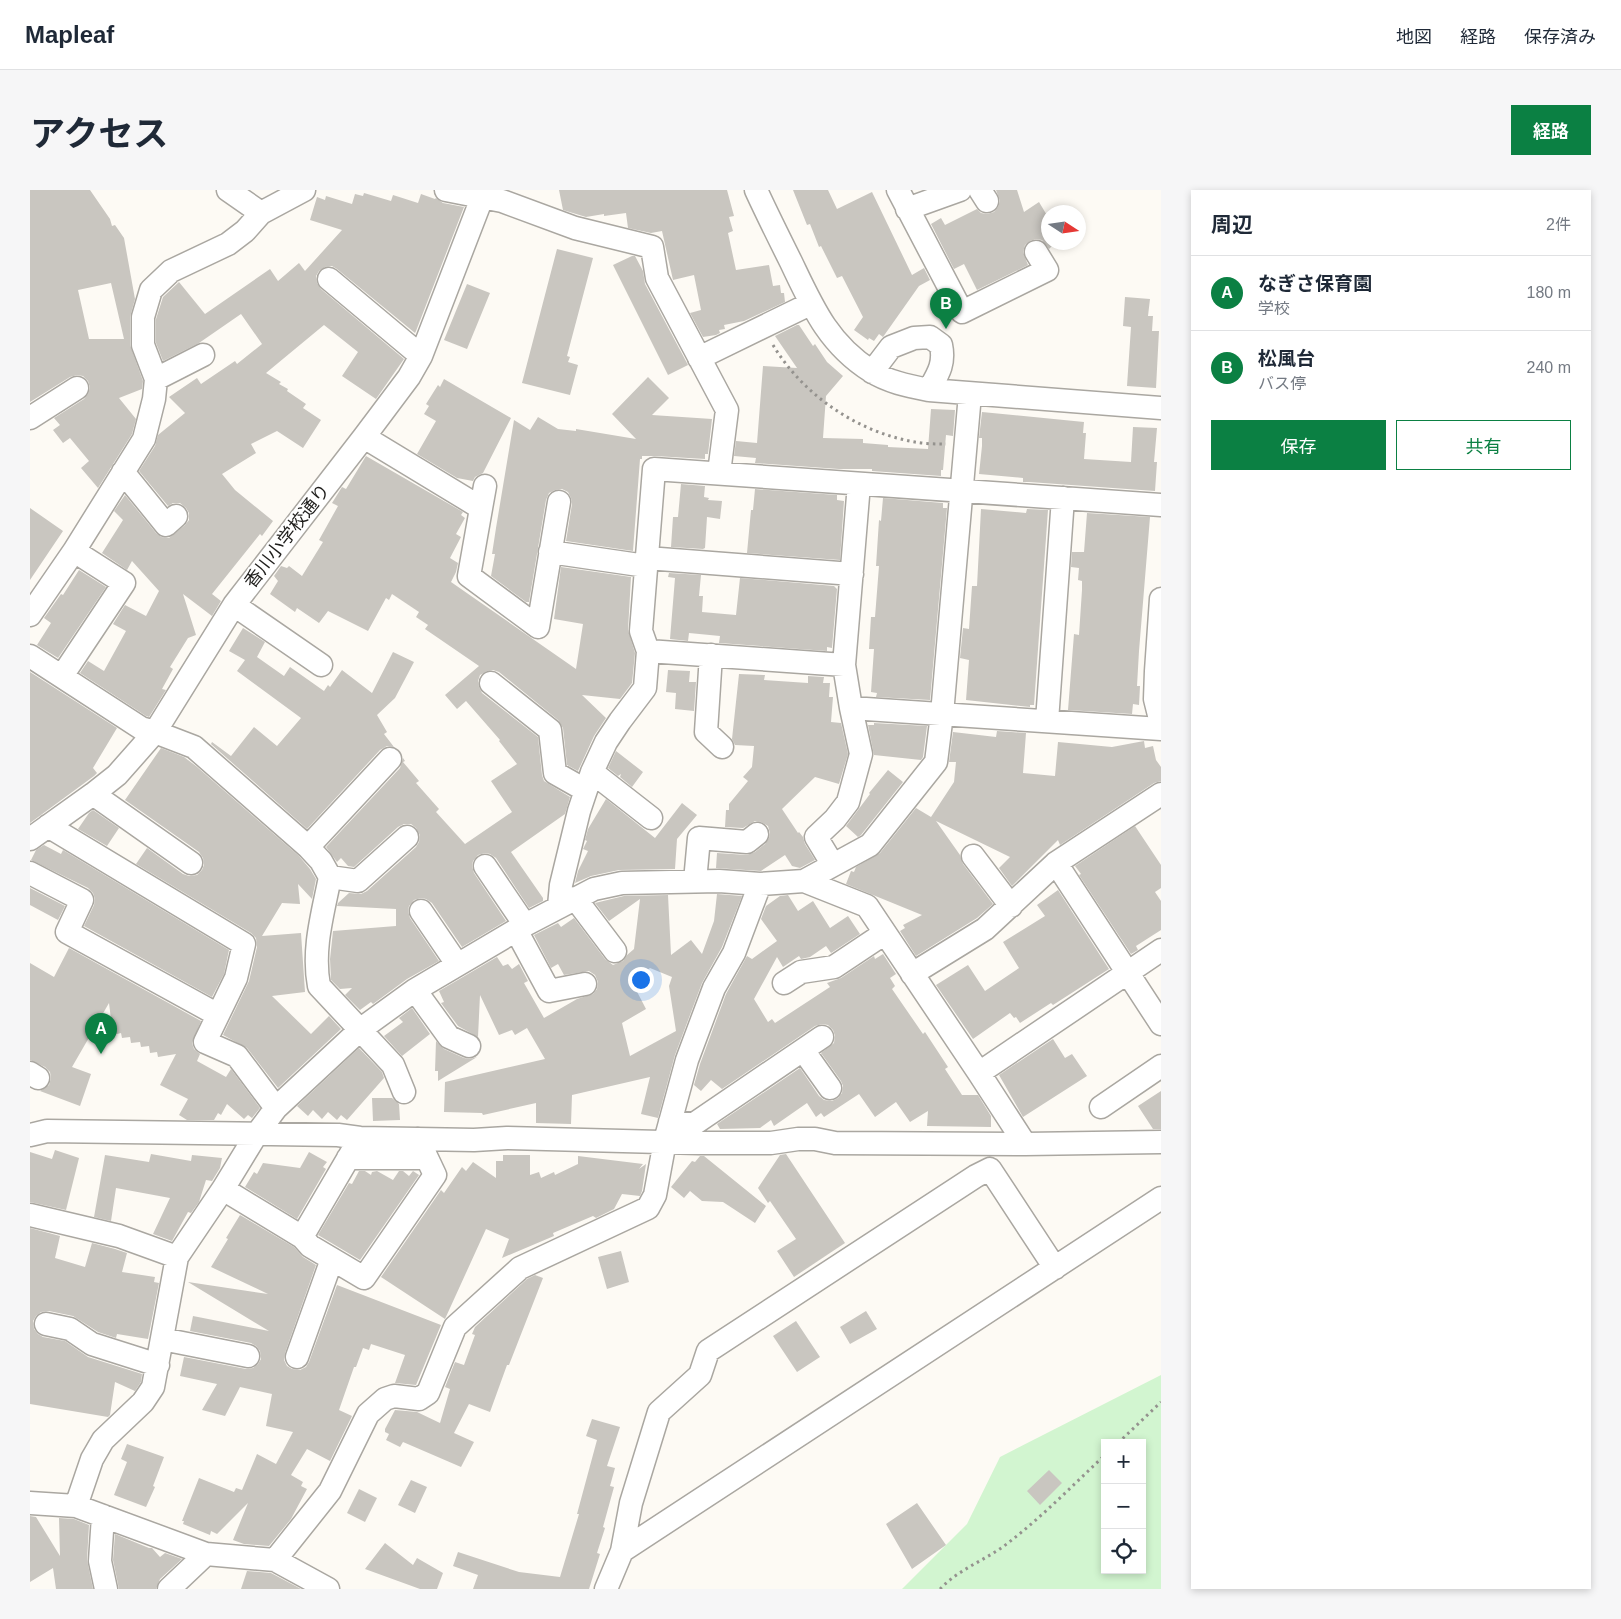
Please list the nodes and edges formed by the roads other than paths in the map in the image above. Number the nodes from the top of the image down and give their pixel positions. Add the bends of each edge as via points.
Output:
1 (228, 190) edge
2 (304, 190) edge
3 (446, 190) edge
4 (756, 190) edge
5 (960, 190) edge
6 (484, 193) edge
7 (902, 200) edge
8 (261, 213) junction
9 (1036, 252) dead end
10 (328, 279) dead end
11 (810, 304) junction
12 (203, 355) dead end
13 (421, 356) junction
14 (699, 358) junction
15 (872, 372) junction
16 (156, 378) junction
17 (77, 388) dead end
18 (929, 390) junction
19 (970, 394) junction
20 (1161, 408) edge
21 (30, 418) edge
22 (364, 437) junction
23 (123, 472) junction
24 (719, 473) junction
25 (859, 484) junction
26 (485, 486) dead end
27 (962, 491) junction
28 (1063, 498) junction
29 (558, 502) dead end
30 (1161, 505) edge
31 (481, 508) junction
32 (176, 516) dead end
33 (74, 551) junction
34 (550, 552) junction
35 (646, 562) junction
36 (852, 574) junction
37 (1161, 598) edge
38 (234, 605) junction
39 (30, 615) edge
40 (648, 651) junction
41 (30, 656) edge
42 (711, 656) junction
43 (321, 665) dead end
44 (844, 665) junction
45 (62, 676) junction
46 (491, 683) dead end
47 (851, 708) junction
48 (942, 714) junction
49 (1047, 721) junction
50 (1161, 723) edge
51 (1161, 729) edge
52 (154, 732) junction
53 (722, 747) dead end
54 (390, 759) dead end
55 (589, 781) junction
56 (93, 794) junction
57 (1161, 794) edge
58 (651, 818) dead end
59 (48, 826) junction
60 (757, 834) dead end
61 (407, 838) dead end
62 (30, 839) edge
63 (308, 847) junction
64 (973, 856) dead end
65 (191, 863) dead end
66 (1056, 863) junction
67 (833, 865) junction
68 (485, 866) dead end
69 (30, 873) edge
70 (330, 877) junction
71 (695, 881) junction
72 (804, 881) junction
73 (760, 884) junction
74 (567, 902) junction
75 (1011, 906) junction
76 (422, 911) dead end
77 (520, 927) junction
78 (885, 933) junction
79 (1161, 950) edge
80 (615, 951) dead end
81 (458, 964) junction
82 (1127, 973) junction
83 (912, 974) junction
84 (784, 982) dead end
85 (585, 984) dead end
86 (415, 990) junction
87 (218, 1015) junction
88 (1161, 1024) edge
89 (361, 1029) junction
90 (822, 1037) dead end
91 (469, 1046) dead end
92 (804, 1050) junction
93 (1161, 1066) edge
94 (979, 1072) junction
95 (830, 1088) dead end
96 (404, 1092) dead end
97 (1101, 1107) dead end
98 (276, 1108) junction
99 (667, 1131) junction
100 (256, 1134) junction
101 (30, 1135) edge
102 (360, 1138) junction
103 (1161, 1142) edge
104 (992, 1144) junction
105 (1024, 1144) junction
106 (422, 1149) junction
107 (348, 1158) junction
108 (990, 1169) junction
109 (222, 1189) junction
110 (1161, 1198) edge
111 (30, 1215) edge
112 (302, 1237) junction
113 (177, 1257) junction
114 (332, 1259) junction
115 (1055, 1268) junction
116 (38, 1319) edge
117 (162, 1339) junction
118 (248, 1356) dead end
119 (297, 1357) dead end
120 (158, 1365) junction
121 (30, 1503) edge
122 (76, 1506) junction
123 (103, 1516) junction
124 (622, 1551) junction
125 (206, 1554) junction
126 (275, 1560) junction
127 (106, 1589) edge
128 (169, 1589) edge
129 (328, 1589) edge
130 (606, 1589) edge

1 - 8 street
2 - 8 street
3 - 6 street
4 - 11 street
5 - 7 street
6 - 13 street, 香川小学校通り
6 - 14 street via 575,228 652,247 657,278
7 - 9 street via 962,312 1047,270
8 - 16 street via 246,231 228,244 171,271 151,290 143,317 143,345
10 - 13 street
11 - 14 street
11 - 15 street via 824,328 846,352
12 - 16 street
13 - 22 street, 香川小学校通り
14 - 24 street via 727,410
15 - 18 street via 898,383
15 - 18 street via 891,347 914,338 930,338 941,345 944,357
16 - 23 street via 144,439
17 - 21 street
18 - 19 street
19 - 20 street
19 - 27 street
22 - 31 street
22 - 38 street, 香川小学校通り
23 - 32 street via 166,525
23 - 33 street
24 - 25 street
24 - 35 street via 654,469
25 - 27 street
25 - 36 street
26 - 31 street
27 - 28 street
27 - 48 street
28 - 30 street
28 - 49 street
29 - 34 street
31 - 34 street via 469,576 538,627
33 - 39 street
33 - 45 street via 124,583
34 - 35 street
35 - 36 street
35 - 40 street via 641,631
36 - 44 street
37 - 50 street via 1156,671 1156,699
38 - 43 street
38 - 52 street, 香川小学校通り
40 - 42 street
40 - 55 street via 645,688 611,735
41 - 45 street
42 - 44 street
42 - 53 street via 706,732
44 - 47 street
45 - 52 street via 141,728
46 - 55 street via 550,730 555,773
47 - 48 street
47 - 67 street via 861,754 856,773 848,802 816,837
48 - 49 street
48 - 67 street via 936,762 870,845
49 - 51 street
52 - 56 street, 香川小学校通り via 116,775
52 - 63 street via 194,748
54 - 63 street
55 - 58 street
55 - 74 street via 561,885
56 - 59 street, 香川小学校通り
56 - 65 street
57 - 66 street
59 - 62 street, 香川小学校通り
59 - 87 street via 244,944 236,978
60 - 71 street via 746,842 699,838
61 - 70 street via 358,881
63 - 70 street
64 - 75 street
66 - 75 street
66 - 82 street
67 - 72 street
68 - 77 street
69 - 87 street via 82,900 67,932
70 - 89 street via 315,968 319,986
71 - 73 street
71 - 74 street via 622,883 594,888
72 - 73 street
72 - 78 street via 867,906
73 - 99 street via 734,953 714,988 687,1060
74 - 77 street
74 - 80 street
75 - 83 street via 985,929
76 - 81 street
77 - 81 street
77 - 85 street via 549,991
78 - 83 street
78 - 84 street via 834,968 801,972
79 - 82 street
81 - 86 street
82 - 88 street
82 - 94 street
83 - 94 street
86 - 89 street
86 - 91 street via 449,1037
87 - 98 street via 205,1042 237,1056
89 - 96 street via 393,1065
89 - 98 street
90 - 92 street
92 - 95 street
92 - 99 street via 694,1124
93 - 97 street
94 - 105 street
98 - 100 street
99 - 104 street via 771,1143 815,1139 835,1143
99 - 106 street via 474,1140
99 - 126 street via 655,1195 648,1208 520,1268 455,1327 428,1393 419,1398 394,1396 385,1399 368,1414 330,1491
100 - 101 street via 47,1131
100 - 102 street via 338,1134
100 - 109 street
102 - 106 street
102 - 107 street
103 - 105 street
104 - 105 street
104 - 108 street
106 - 107 street
106 - 114 street via 435,1175 364,1278
107 - 112 street
108 - 115 street
108 - 124 street via 708,1351 700,1375 659,1412 631,1503
109 - 112 street
109 - 113 street
110 - 115 street
111 - 113 street via 119,1236
112 - 114 street via 310,1246
113 - 117 street
114 - 119 street
115 - 124 street
116 - 120 street via 70,1329 92,1344
117 - 118 street
117 - 120 street
120 - 122 street via 153,1387 143,1402 103,1440 92,1459
121 - 122 street
122 - 123 street
123 - 125 street
123 - 127 street via 100,1561
124 - 130 street
125 - 126 street
125 - 128 street
126 - 129 street

